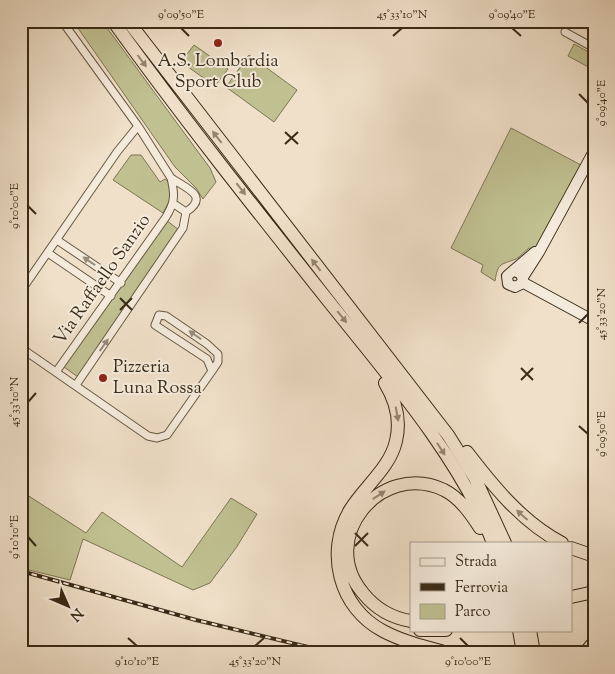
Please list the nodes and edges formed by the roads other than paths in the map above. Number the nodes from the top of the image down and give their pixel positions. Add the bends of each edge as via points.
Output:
1 (62, 21) edge
2 (113, 21) edge
3 (128, 21) edge
4 (565, 32) dead end
5 (594, 48) edge
6 (138, 126) junction
7 (594, 151) edge
8 (171, 178) junction
9 (174, 204) junction
10 (186, 212) junction
11 (57, 240) junction
12 (48, 253) junction
13 (121, 283) junction
14 (21, 291) edge
15 (111, 296) junction
16 (594, 321) edge
17 (360, 340) junction
18 (21, 348) edge
19 (212, 371) junction
20 (56, 372) junction
21 (406, 382) junction
22 (76, 385) junction
23 (488, 542) edge
24 (493, 542) edge
25 (505, 542) edge
26 (561, 542) edge
27 (572, 548) edge
28 (594, 556) edge
29 (339, 575) junction
30 (594, 592) edge
31 (572, 597) edge
32 (594, 600) edge
33 (572, 605) edge
34 (410, 621) edge
35 (410, 629) edge
36 (519, 632) edge
37 (530, 632) edge
38 (594, 642) edge
39 (448, 653) edge
40 (523, 653) edge
41 (534, 653) edge
42 (585, 653) edge

1 - 6 street
2 -> 17 highway
21 -> 3 highway
4 - 5 street
6 - 8 street
6 - 11 street
7 - 16 street via 543,244 520,277
8 - 9 street
8 - 10 street, Via Raffaello Sanzio via 196,194 197,200
9 - 10 street
9 - 13 street, Via Raffaello Sanzio
22 -> 10 street, Via Raffaello Sanzio via 183,228
11 - 12 street
13 -> 11 street
12 - 14 street
12 - 15 street
13 - 15 street, Via Raffaello Sanzio
15 - 20 street, Via Raffaello Sanzio
17 -> 24 highway via 432,435 473,499
17 -> 29 highway via 392,394 399,425 390,457 350,511 340,531 337,552
18 - 20 street
19 -> 19 street via 218,362 218,354 166,316 160,315 155,322 157,327 207,359
19 - 22 street via 166,435 157,438 148,436
20 - 22 street
21 - 25 highway via 462,457
26 -> 21 highway via 510,503 491,483 435,408
34 -> 23 highway via 390,615 367,599 350,572 346,553 349,534 357,516 370,501 388,489 406,484 444,490 461,502
27 - 28 highway
29 - 35 highway via 350,593 374,616
29 - 39 highway via 347,595 370,622 402,639
30 - 31 highway
32 - 33 highway
36 - 40 highway
37 - 41 highway
38 - 42 highway

